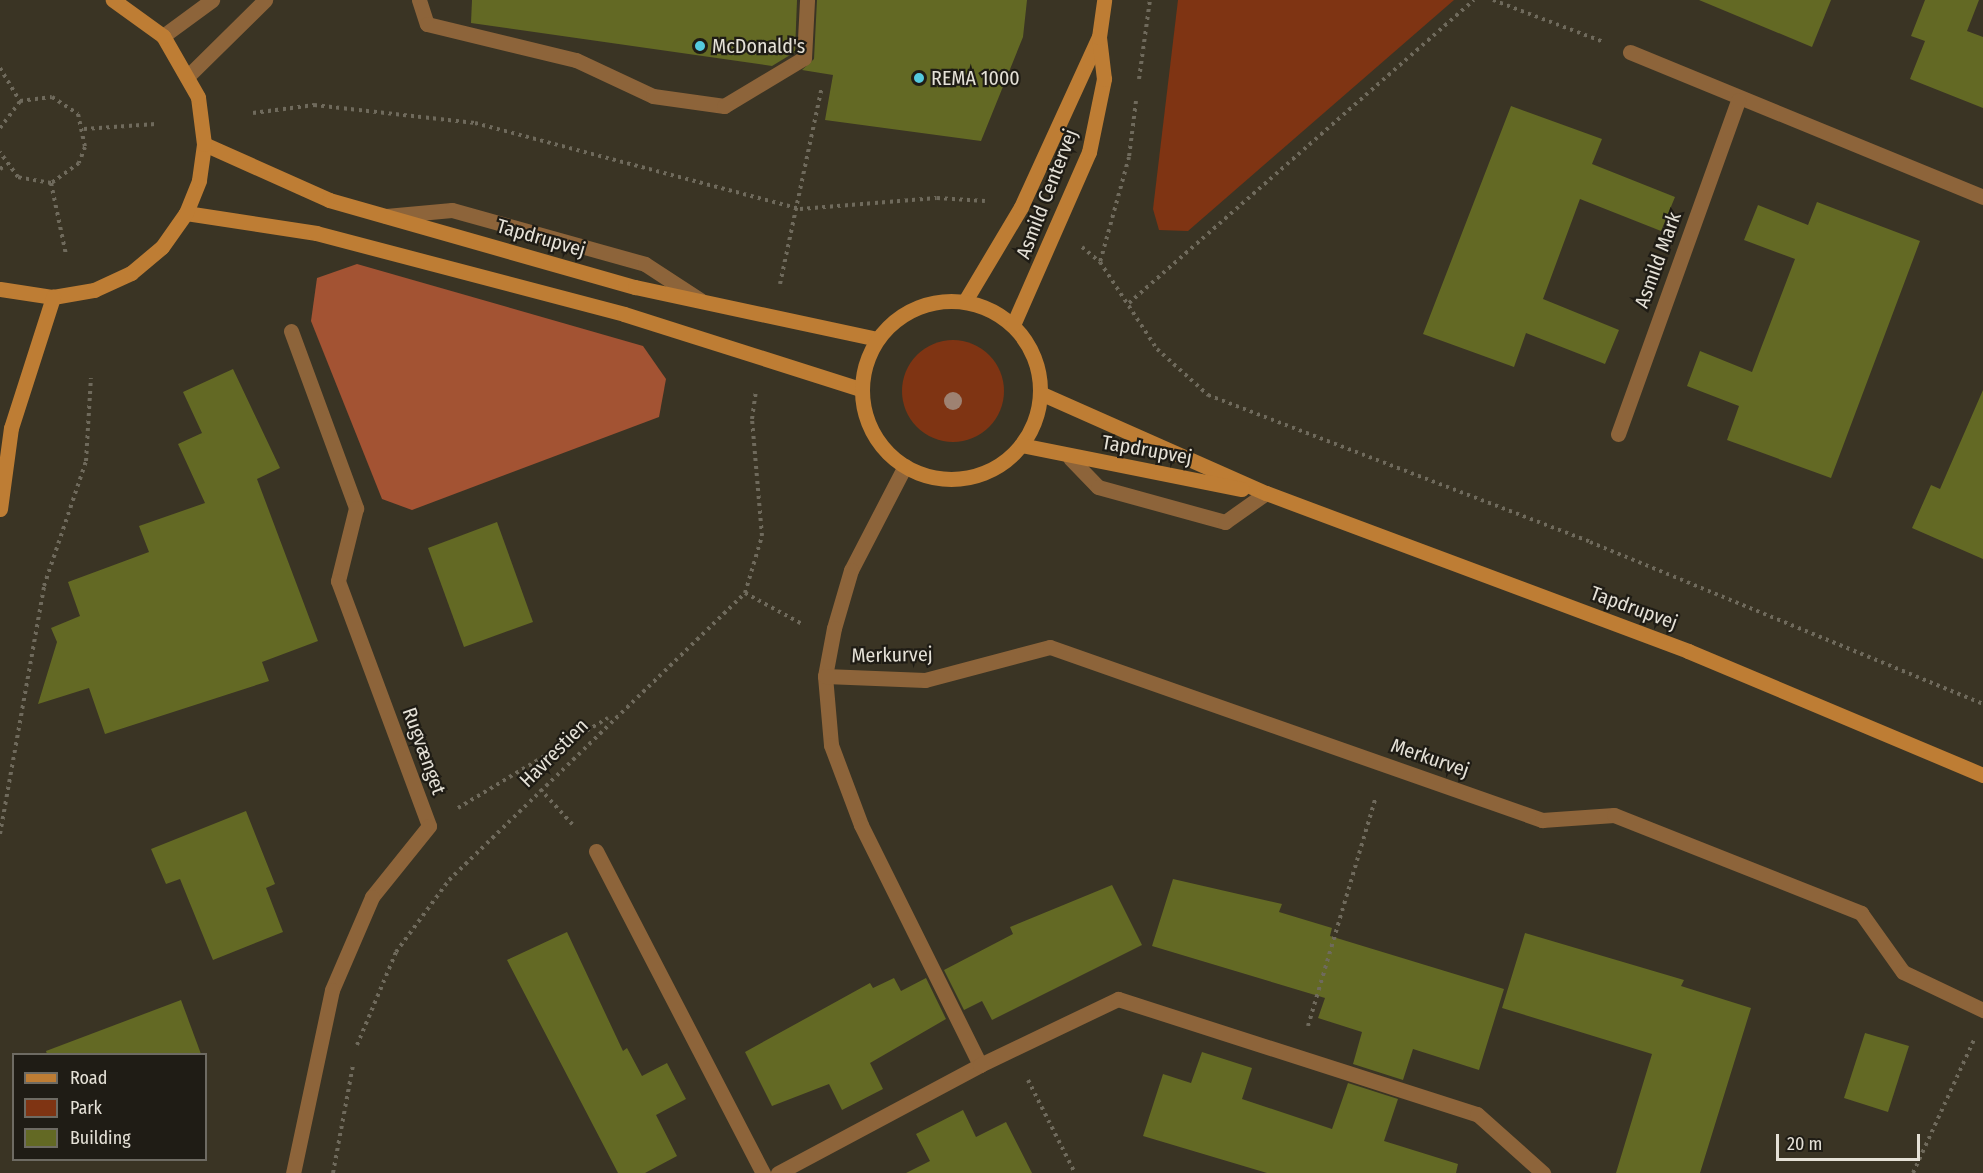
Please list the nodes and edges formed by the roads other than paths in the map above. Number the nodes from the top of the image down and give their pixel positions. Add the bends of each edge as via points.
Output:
1 (113, 0) edge
2 (213, 0) edge
3 (265, 0) edge
4 (419, 0) edge
5 (807, 0) edge
6 (1104, 0) edge
7 (164, 36) junction
8 (1098, 37) junction
9 (1630, 52) road end
10 (189, 75) junction
11 (1738, 100) junction
12 (204, 144) junction
13 (1983, 198) edge
14 (186, 213) junction
15 (385, 216) junction
16 (0, 289) edge
17 (53, 297) junction
18 (965, 301) junction
19 (703, 302) junction
20 (1014, 325) junction
21 (291, 331) dead end
22 (877, 339) junction
23 (861, 389) junction
24 (1040, 393) junction
25 (1618, 434) dead end
26 (1022, 445) junction
27 (1070, 458) junction
28 (905, 466) junction
29 (1266, 493) junction
30 (0, 510) edge
31 (825, 676) junction
32 (1983, 775) edge
33 (596, 851) road end
34 (1983, 1010) edge
35 (980, 1065) junction
36 (293, 1173) edge
37 (763, 1173) edge
38 (778, 1173) edge
39 (1543, 1173) edge

1 - 7 street
2 - 7 street
3 - 10 street
4 - 5 street via 427,24 576,60 653,96 724,106 804,58
6 - 8 street, Asmild Centervej
7 - 10 street
8 - 18 street, Asmild Centervej via 1021,207
8 - 20 street, Asmild Centervej via 1104,79 1089,152 1060,229
9 - 11 street
10 - 12 street
11 - 13 street
11 - 25 street, Asmild Mark
12 - 14 street via 199,180
12 - 15 street, Tapdrupvej via 329,200
14 - 17 street via 162,247 131,273 94,290
14 - 23 street via 316,233 624,314
15 - 19 street, Tapdrupvej
15 - 19 street via 452,210 645,264
16 - 17 street
17 - 30 street via 11,428
18 - 20 street via 991,309
18 - 22 street via 940,300 916,308
19 - 22 street, Tapdrupvej
20 - 24 street via 1034,357
21 - 36 street, Rugvænget via 356,508 338,581 429,826 372,897 332,990
22 - 23 street
23 - 28 street via 873,434
24 - 26 street
24 - 29 street, Tapdrupvej
26 - 27 street, Tapdrupvej
26 - 28 street via 980,474 929,476
27 - 29 street, Tapdrupvej
27 - 29 street via 1098,488 1225,522
28 - 31 street, Merkurvej via 851,570
29 - 32 street, Tapdrupvej via 1688,651
31 - 34 street, Merkurvej via 924,680 1050,647 1542,820 1614,815 1861,913 1903,972
31 - 35 street, Merkurvej via 831,744 861,825
33 - 37 street
35 - 38 street
35 - 39 street via 1119,999 1477,1114

